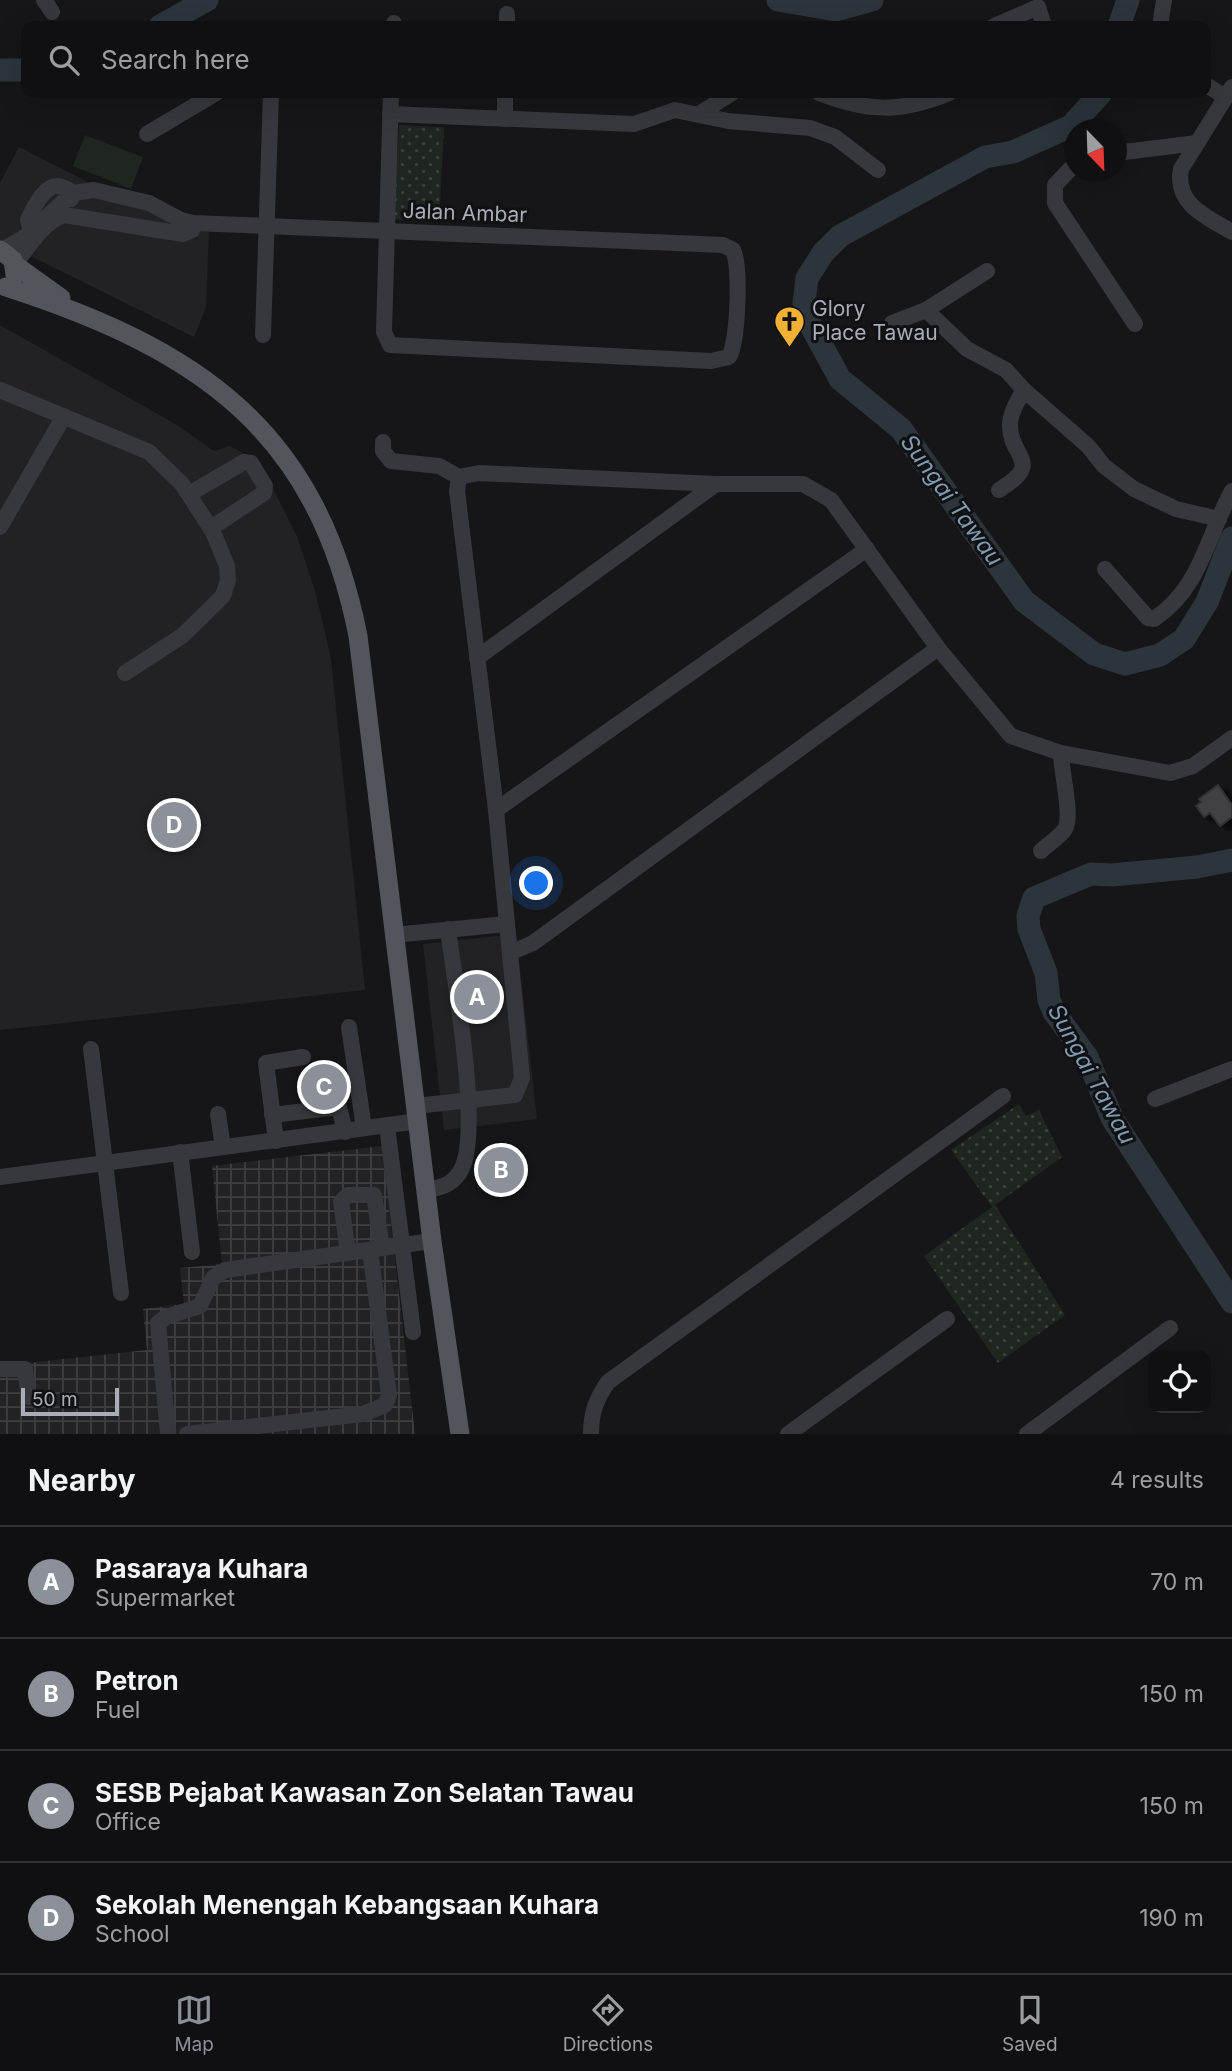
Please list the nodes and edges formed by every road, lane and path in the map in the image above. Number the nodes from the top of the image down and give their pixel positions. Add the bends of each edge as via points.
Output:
1 (1164, 0) edge
2 (1006, 21) edge
3 (1042, 21) edge
4 (1161, 21) edge
5 (1211, 87) edge
6 (1229, 92) edge
7 (208, 98) edge
8 (271, 98) edge
9 (391, 98) edge
10 (505, 98) edge
11 (724, 98) edge
12 (833, 98) edge
13 (919, 98) edge
14 (390, 114) junction
15 (699, 114) junction
16 (505, 119) junction
17 (147, 134) dead end
18 (1197, 143) junction
19 (1127, 152) edge
20 (878, 170) dead end
21 (1064, 176) edge
22 (73, 192) junction
23 (78, 217) junction
24 (193, 223) junction
25 (267, 226) junction
26 (386, 231) junction
27 (1232, 232) edge
28 (0, 251) edge
29 (15, 265) junction
30 (987, 271) dead end
31 (2, 289) edge
32 (926, 310) junction
33 (89, 315) junction
34 (892, 323) dead end
35 (1135, 324) dead end
36 (263, 335) dead end
37 (0, 390) edge
38 (1024, 390) junction
39 (64, 416) junction
40 (383, 442) dead end
41 (459, 477) junction
42 (716, 484) junction
43 (999, 490) dead end
44 (1232, 491) edge
45 (189, 494) junction
46 (1219, 519) junction
47 (0, 527) edge
48 (211, 528) junction
49 (867, 549) junction
50 (1105, 569) dead end
51 (938, 648) junction
52 (477, 658) junction
53 (125, 673) dead end
54 (1232, 738) edge
55 (1061, 753) junction
56 (496, 810) junction
57 (1041, 851) dead end
58 (507, 924) junction
59 (448, 929) junction
60 (393, 935) junction
61 (510, 953) junction
62 (349, 1027) dead end
63 (91, 1049) dead end
64 (303, 1058) dead end
65 (1232, 1069) edge
66 (1003, 1096) dead end
67 (1155, 1100) dead end
68 (468, 1101) junction
69 (218, 1114) dead end
70 (417, 1114) junction
71 (272, 1115) junction
72 (387, 1126) junction
73 (364, 1128) junction
74 (345, 1132) junction
75 (276, 1141) junction
76 (223, 1147) junction
77 (180, 1152) junction
78 (105, 1162) junction
79 (0, 1177) edge
80 (426, 1191) junction
81 (432, 1241) junction
82 (402, 1245) junction
83 (376, 1249) junction
84 (192, 1252) dead end
85 (348, 1253) junction
86 (121, 1293) dead end
87 (947, 1319) dead end
88 (1170, 1328) dead end
89 (413, 1332) dead end
90 (0, 1369) edge
91 (29, 1397) dead end
92 (454, 1400) junction
93 (168, 1434) edge
94 (187, 1434) edge
95 (451, 1434) edge
96 (460, 1434) edge
97 (591, 1434) edge
98 (788, 1434) edge
99 (1027, 1434) edge

1 - 4 street
2 - 3 street via 1038,7
5 - 6 street
6 - 18 street
7 - 17 street
8 - 25 street
9 - 14 street
10 - 16 street
11 - 15 street
12 - 13 street via 893,110
14 - 16 street
14 - 26 street
15 - 16 street via 675,110 634,124
15 - 20 street via 810,128 835,137
18 - 19 street
18 - 27 street via 1181,169 1180,186 1193,208
21 - 35 street via 1055,185 1055,203
22 - 23 street via 71,205
22 - 24 street, Jalan Ambar via 94,190 149,203
22 - 28 street
23 - 24 street, Jalan Ambar via 183,234
23 - 29 street, Jalan Ambar via 58,217
24 - 25 street, Jalan Ambar
25 - 26 street, Jalan Ambar
25 - 36 street
26 - 26 street, Jalan Ambar via 384,332 395,348 729,357 734,342 737,263 733,250 723,245
28 - 29 main road
29 - 31 main road via 14,278
29 - 33 main road
30 - 32 street
31 - 33 main road
32 - 34 street
32 - 38 street via 967,349 1006,370
33 - 60 main road via 167,355 257,423 289,463 315,507 343,572 358,636
37 - 39 street
38 - 43 street via 1010,425 1023,464 1015,480
38 - 46 street via 1134,489 1176,509
39 - 45 street via 149,453
39 - 47 street
40 - 41 street via 391,461 439,466
41 - 42 street via 479,473
41 - 52 street
42 - 49 street via 803,484 818,490 831,500
42 - 52 street
44 - 46 street
45 - 48 street
45 - 48 street via 244,462 251,463 265,486 264,493
46 - 50 street via 1201,566 1154,619 1148,618
48 - 53 street via 227,566 223,596 170,646
49 - 51 street
49 - 56 street
51 - 55 street via 1011,736
51 - 61 street via 533,943
52 - 56 street
54 - 55 street via 1193,766 1170,773
55 - 57 street via 1060,774 1069,818 1065,830
56 - 58 street
58 - 59 street
58 - 61 street
59 - 60 street
59 - 68 street
60 - 70 main road
61 - 68 street via 520,1088 514,1095
62 - 73 street
63 - 78 street
64 - 71 street via 266,1063
65 - 67 street
66 - 97 street via 608,1382 597,1397
68 - 70 street
68 - 80 street via 469,1135 462,1169 448,1186
69 - 76 street
70 - 72 street
70 - 80 main road
71 - 74 street via 339,1107
71 - 75 street
72 - 73 street
72 - 82 street
73 - 74 street
74 - 75 street
75 - 76 street
76 - 77 street
77 - 78 street
77 - 84 street
78 - 79 street
78 - 86 street
80 - 81 main road
81 - 82 street
81 - 92 main road
82 - 83 street
82 - 89 street
83 - 85 street
83 - 85 street via 374,1195 348,1195 341,1202
83 - 94 street via 389,1395 385,1405 363,1414
85 - 93 street via 225,1270 213,1278 200,1306 159,1320
87 - 98 street
88 - 99 street
90 - 91 street via 25,1369
92 - 95 main road
92 - 96 main road

